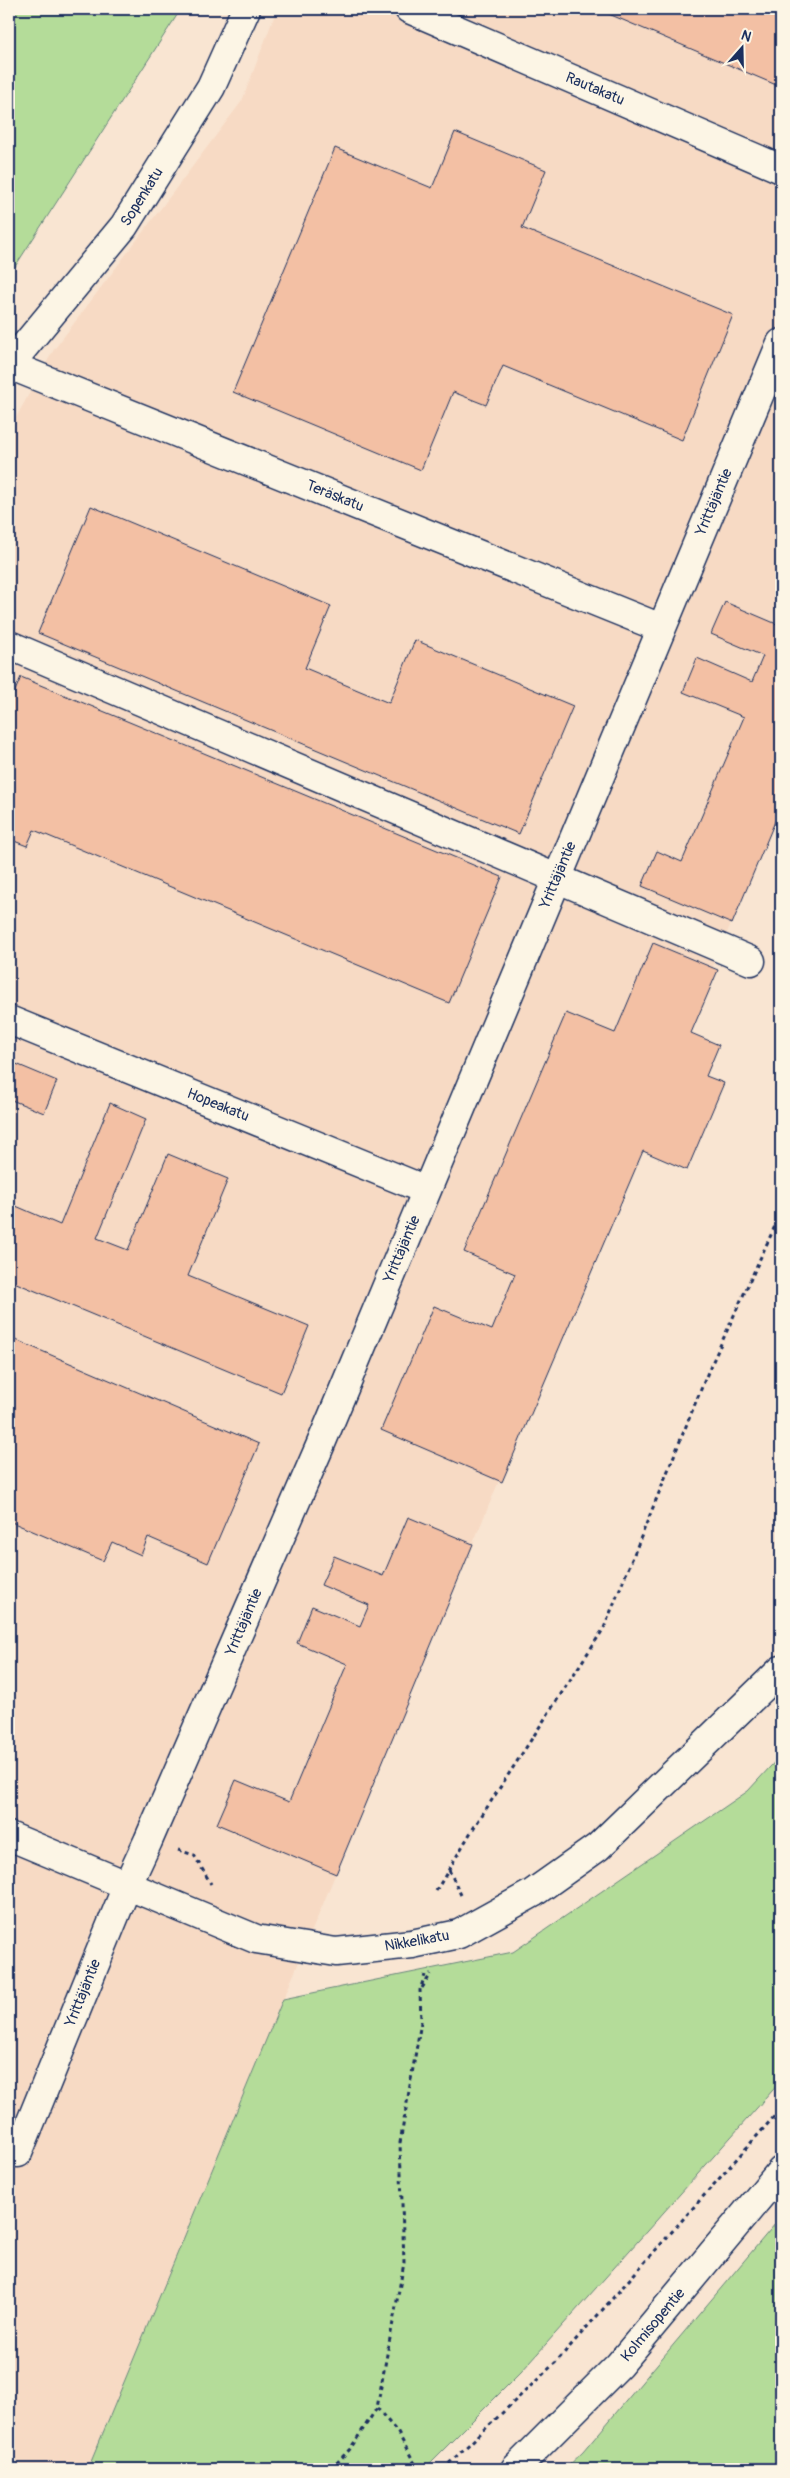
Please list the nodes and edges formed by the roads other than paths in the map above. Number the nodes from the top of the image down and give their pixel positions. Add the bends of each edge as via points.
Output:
1 (246, 9) edge
2 (409, 9) edge
3 (781, 169) edge
4 (781, 343) edge
5 (9, 365) edge
6 (661, 628) junction
7 (9, 645) edge
8 (557, 877) junction
9 (751, 961) dead end
10 (9, 1020) edge
11 (426, 1190) junction
12 (781, 1670) edge
13 (9, 1836) edge
14 (127, 1886) junction
15 (14, 2151) edge
16 (781, 2171) edge
17 (515, 2469) edge

1 - 5 street, Sopenkatu via 211,87 124,226
2 - 3 street, Rautakatu
4 - 6 street, Yrittäjäntie
5 - 6 street, Teräskatu
6 - 8 street, Yrittäjäntie
7 - 8 street
8 - 9 street
8 - 11 street, Yrittäjäntie
10 - 11 street, Hopeakatu
11 - 14 street, Yrittäjäntie via 320,1446
12 - 14 street, Nikkelikatu via 598,1847 533,1893 458,1934 412,1944 336,1952 256,1939
13 - 14 street, Nikkelikatu
14 - 15 street, Yrittäjäntie
16 - 17 street, Kolmisopentie via 619,2365

